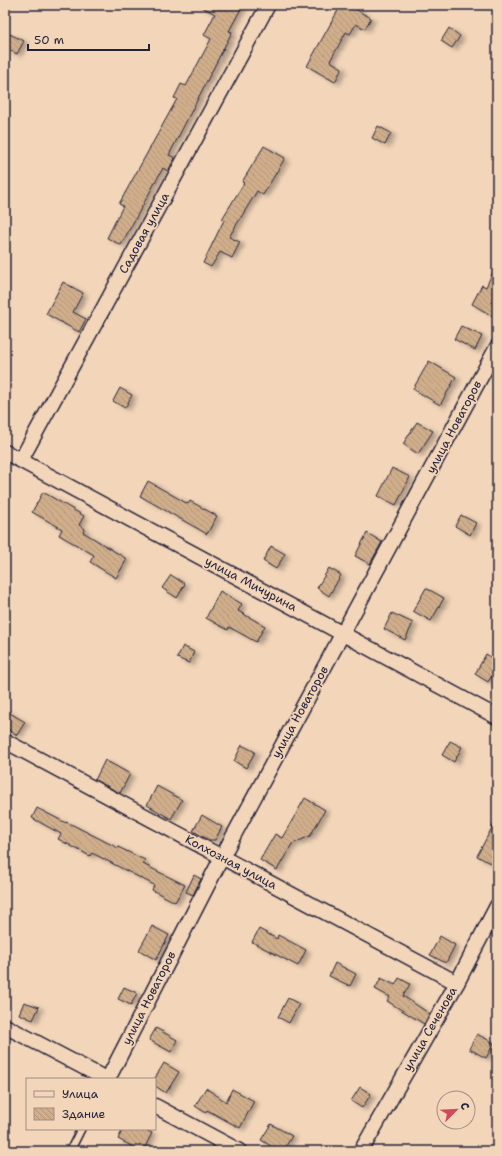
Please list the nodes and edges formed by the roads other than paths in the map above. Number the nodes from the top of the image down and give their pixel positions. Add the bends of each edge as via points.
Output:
1 (268, 5) edge
2 (497, 347) edge
3 (5, 452) edge
4 (21, 460) junction
5 (343, 633) junction
6 (497, 716) edge
7 (5, 741) edge
8 (222, 857) junction
9 (497, 906) edge
10 (457, 983) junction
11 (5, 1026) edge
12 (105, 1078) edge
13 (108, 1078) edge
14 (156, 1107) edge
15 (80, 1130) edge
16 (70, 1151) edge
17 (239, 1151) edge
18 (361, 1151) edge

1 - 4 street, Садовая улица
2 - 5 street, улица Новаторов
3 - 4 street, улица Мичурина
4 - 5 street, улица Мичурина
5 - 6 street, улица Мичурина
5 - 8 street, улица Новаторов
7 - 8 street, Колхозная улица
8 - 10 street, Колхозная улица
8 - 13 street, улица Новаторов
9 - 10 street, улица Сеченова
10 - 18 street, улица Сеченова
11 - 12 street
14 - 17 street
15 - 16 lane

